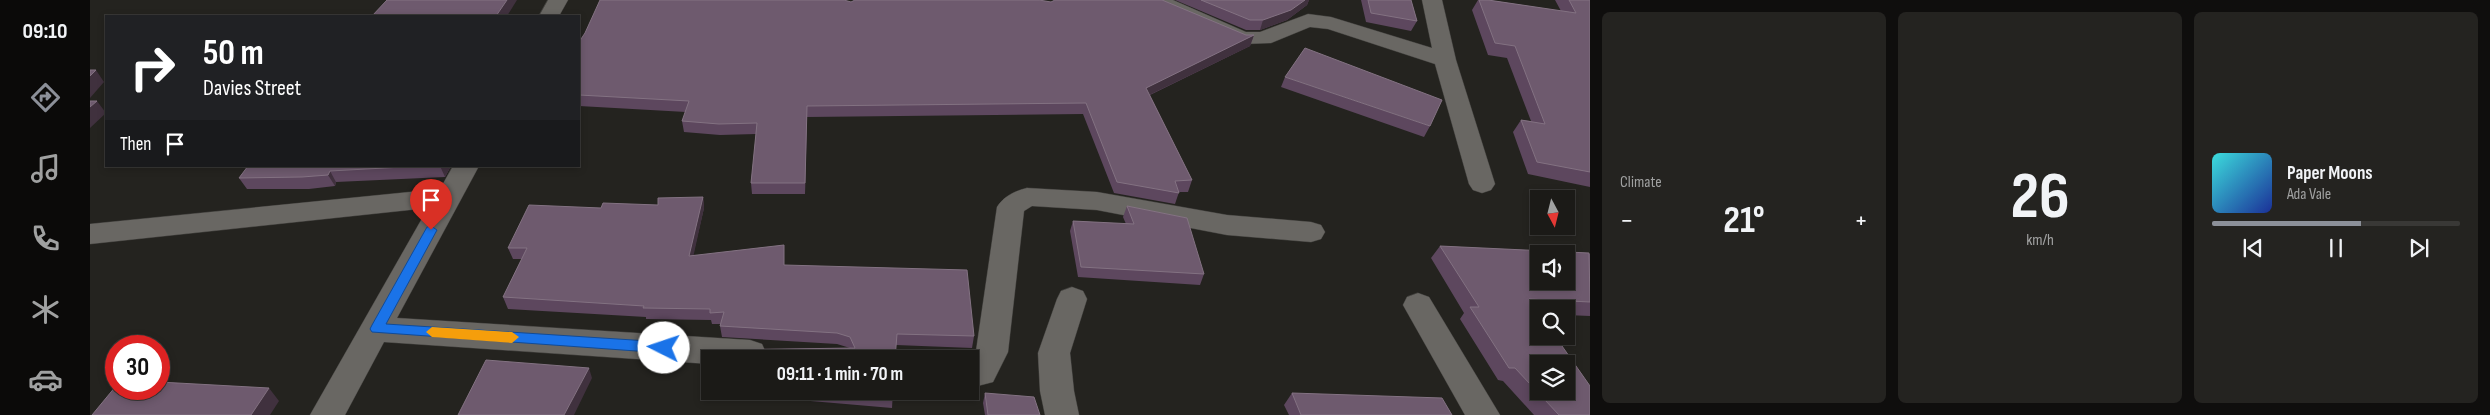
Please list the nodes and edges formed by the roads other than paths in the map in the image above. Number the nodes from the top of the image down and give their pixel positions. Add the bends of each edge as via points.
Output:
1 (558, 0) edge
2 (1156, 0) edge
3 (1432, 0) edge
4 (550, 15) edge
5 (1444, 60) junction
6 (465, 167) edge
7 (1482, 184) dead end
8 (449, 197) junction
9 (1311, 232) dead end
10 (90, 234) edge
11 (1072, 299) dead end
12 (1418, 305) dead end
13 (377, 329) junction
14 (701, 350) edge
15 (979, 372) edge
16 (327, 415) edge
17 (1062, 415) edge
18 (1483, 415) edge

1 - 4 street
2 - 5 street via 1243,38 1263,38 1308,20 1331,23
3 - 5 street
5 - 7 street
6 - 8 street
8 - 10 street
8 - 13 street
9 - 15 street via 1228,225 1097,202 1027,198 1011,207 992,352
11 - 17 street via 1054,353 1056,391
12 - 18 street
13 - 14 street
13 - 16 street

